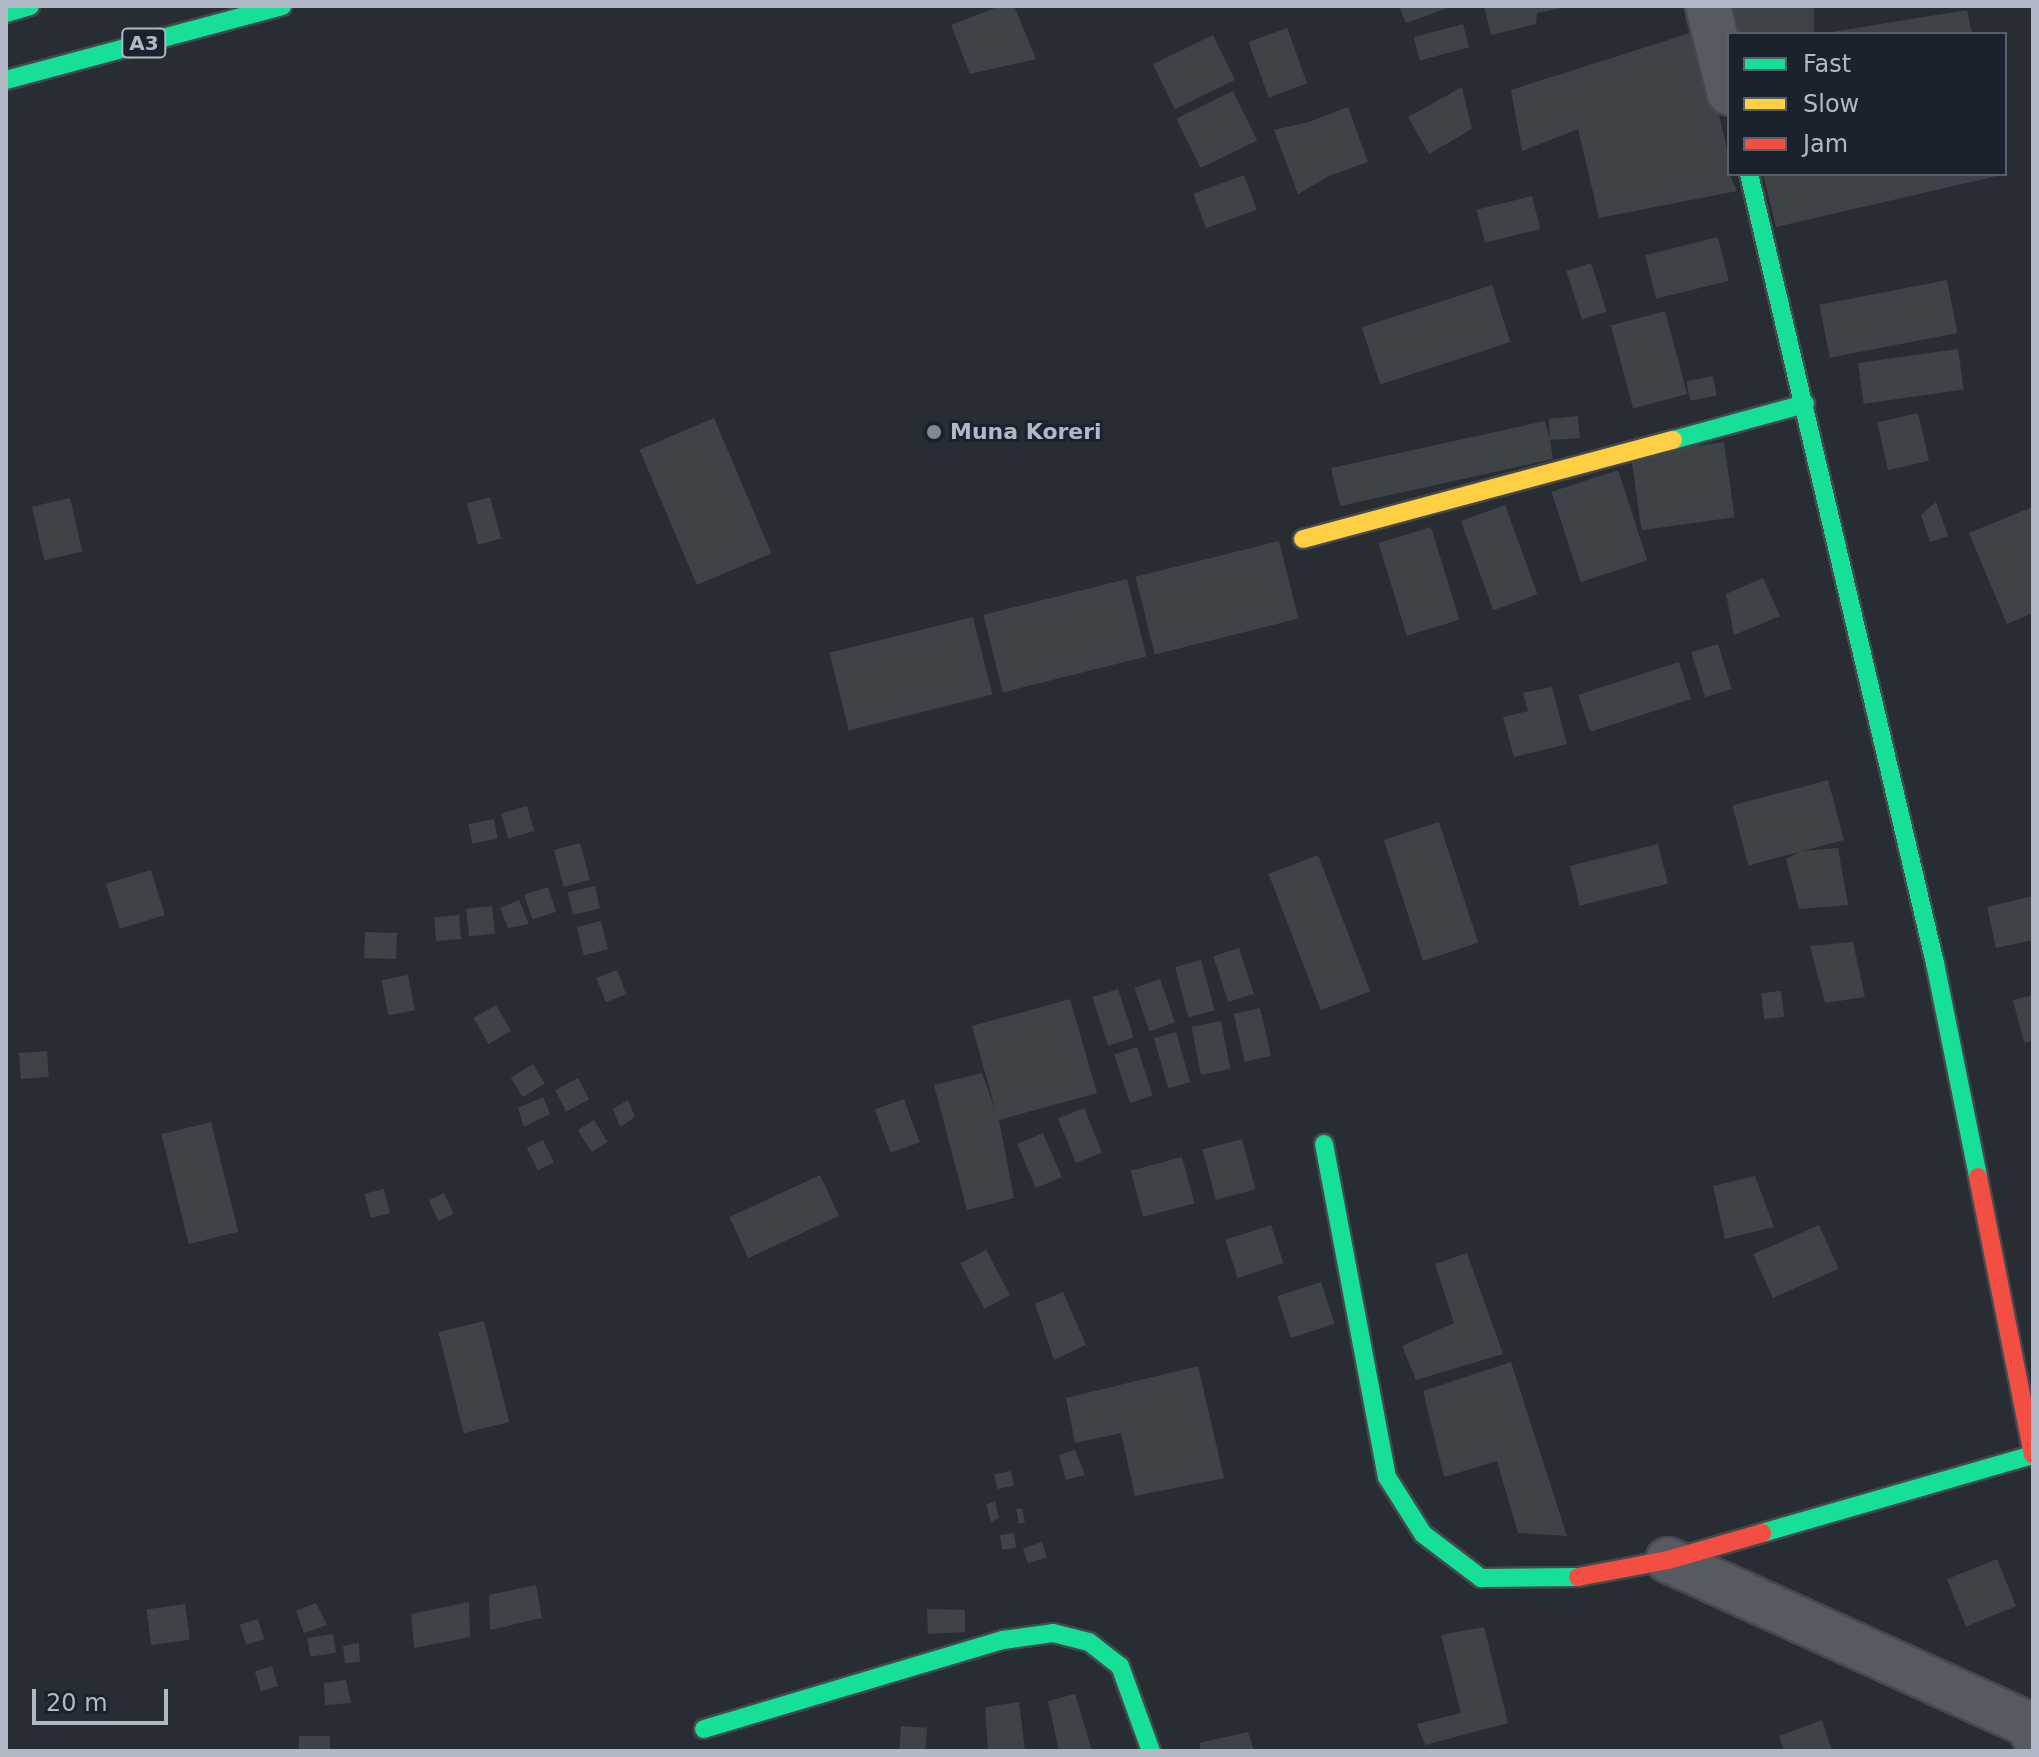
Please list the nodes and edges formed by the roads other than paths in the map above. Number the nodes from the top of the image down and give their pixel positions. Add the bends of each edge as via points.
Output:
1 (30, 6) edge
2 (282, 6) edge
3 (1708, 6) edge
4 (6, 13) edge
5 (6, 80) edge
6 (1727, 84) edge
7 (1749, 176) edge
8 (1805, 404) junction
9 (1303, 539) dead end
10 (1324, 1144) dead end
11 (2033, 1455) edge
12 (1668, 1560) junction
13 (2032, 1727) edge
14 (704, 1729) dead end
15 (1151, 1751) edge

1 - 4 main road
2 - 5 main road, A3
3 - 6 street
7 - 8 main road
8 - 9 main road
8 - 11 main road via 1935,963
10 - 12 main road via 1387,1477 1423,1534 1481,1578 1575,1578
11 - 12 main road
12 - 13 street
14 - 15 main road via 1003,1640 1053,1633 1089,1642 1120,1666

